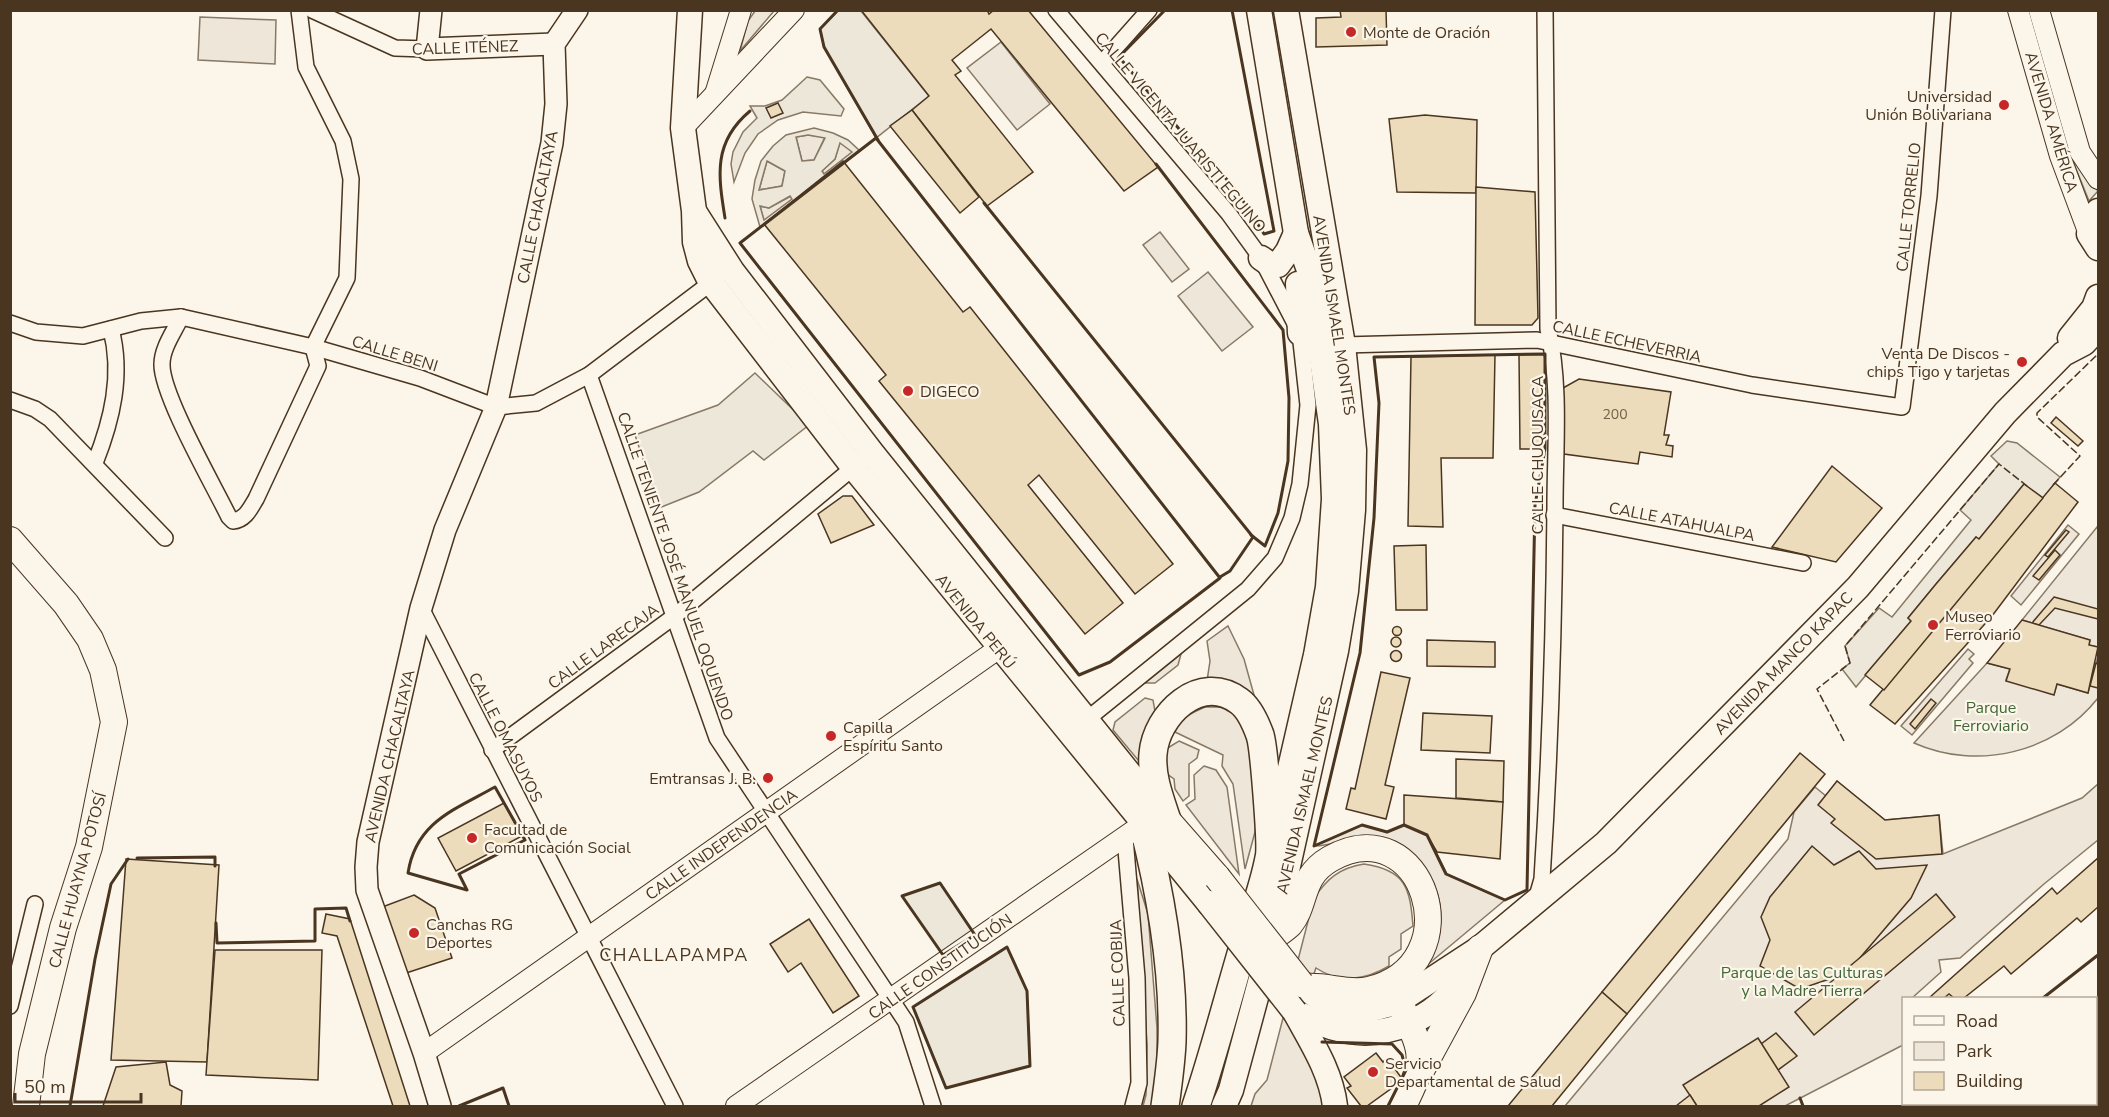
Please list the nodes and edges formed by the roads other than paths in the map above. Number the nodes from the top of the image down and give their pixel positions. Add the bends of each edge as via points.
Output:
1 (299, 10) edge
2 (312, 10) edge
3 (431, 10) edge
4 (577, 10) edge
5 (690, 10) edge
6 (741, 10) edge
7 (794, 10) edge
8 (1056, 10) edge
9 (1149, 10) edge
10 (1259, 10) edge
11 (1286, 10) edge
12 (1545, 10) edge
13 (1943, 10) edge
14 (2018, 10) edge
15 (2039, 10) edge
16 (554, 44) junction
17 (427, 50) junction
18 (1102, 63) junction
19 (715, 94) junction
20 (684, 128) junction
21 (2098, 179) edge
22 (2098, 211) edge
23 (1322, 229) junction
24 (1296, 233) junction
25 (2094, 241) edge
26 (1261, 258) junction
27 (2098, 267) edge
28 (721, 276) junction
29 (2098, 297) edge
30 (181, 317) junction
31 (10, 323) edge
32 (2098, 328) edge
33 (111, 330) junction
34 (1300, 333) junction
35 (1551, 344) junction
36 (1343, 345) junction
37 (313, 347) junction
38 (2062, 354) junction
39 (589, 375) junction
40 (10, 400) edge
41 (496, 407) junction
42 (1902, 407) joint
43 (863, 460) junction
44 (95, 463) junction
45 (1554, 515) junction
46 (165, 538) dead end
47 (10, 540) edge
48 (1803, 563) dead end
49 (421, 608) junction
50 (676, 615) junction
51 (1007, 642) junction
52 (1077, 728) junction
53 (492, 750) junction
54 (767, 812) junction
55 (1145, 827) junction
56 (1270, 855) junction
57 (1536, 900) junction
58 (35, 904) dead end
59 (587, 938) junction
60 (1272, 938) junction
61 (1480, 948) junction
62 (1304, 986) junction
63 (892, 1000) junction
64 (1400, 1001) junction
65 (10, 1006) edge
66 (1295, 1012) junction
67 (1410, 1025) junction
68 (424, 1053) junction
69 (1419, 1074) junction
70 (1228, 1101) edge
71 (26, 1107) edge
72 (440, 1107) edge
73 (675, 1107) edge
74 (736, 1107) edge
75 (933, 1107) edge
76 (1133, 1107) edge
77 (1166, 1107) edge
78 (1196, 1107) edge
79 (1335, 1107) edge
80 (1403, 1107) edge

1 - 37 street via 306,67 343,141 351,179 347,278
2 - 17 street, CALLE ITÉNEZ via 395,48
3 - 17 main road
4 - 16 main road
5 - 20 main road, AVENIDA PERÚ
6 - 19 street
7 - 19 street
8 - 18 street, CALLE VICENTA JUARISTI EGUINO
9 - 18 street
10 - 24 main road, AVENIDA ISMAEL MONTES
11 - 23 main road, AVENIDA ISMAEL MONTES
12 - 35 street, CALLE CHUQUISACA
13 - 42 street, CALLE TORRELIO via 1929,196
14 - 25 street, AVENIDA AMÉRICA via 2060,156
15 - 21 street, AVENIDA AMÉRICA via 2080,152
16 - 17 main road, CALLE ITÉNEZ
16 - 41 main road, CALLE CHACALTAYA via 556,104 552,142
18 - 26 street, CALLE VICENTA JUARISTI EGUINO via 1229,214
19 - 20 street
20 - 28 main road, AVENIDA PERÚ via 695,242 700,261
22 - 25 main road via 2094,218
23 - 24 main road
23 - 36 main road, AVENIDA ISMAEL MONTES
24 - 26 main road via 1278,264 1271,266
24 - 34 main road
24 - 56 main road, AVENIDA ISMAEL MONTES via 1310,273 1331,424 1334,499 1328,587 1316,655
25 - 27 main road
26 - 34 street, CALLE VICENTA JUARISTI EGUINO
28 - 39 street, CALLE BENI
28 - 43 main road, AVENIDA PERÚ
29 - 38 main road, AVENIDA MANCO KAPAC
30 - 33 street, CALLE BENI via 141,321
30 - 37 street, CALLE BENI
30 - 37 street via 166,346 163,374 185,430 233,521 245,516 256,499 310,386 318,366
31 - 33 street, CALLE BENI via 55,335 83,336
32 - 38 main road, AVENIDA MANCO KAPAC via 2084,343
33 - 44 street via 117,353 115,388 110,426
34 - 52 street, CALLE VICENTA JUARISTI EGUINO via 1308,405 1305,449 1292,518 1282,544 1264,573 1248,589
35 - 36 street, CALLE ECHEVERRIA via 1537,340
35 - 42 street, CALLE ECHEVERRIA via 1752,385
35 - 45 street, CALLE CHUQUISACA via 1555,363
36 - 60 main road, AVENIDA ISMAEL MONTES via 1354,450 1346,591
37 - 41 street, CALLE BENI via 420,378
38 - 57 main road, AVENIDA MANCO KAPAC via 2005,413 1858,586 1639,811
39 - 41 street, CALLE BENI via 536,403
39 - 50 street, CALLE TENIENTE JOSÉ MANUEL OQUENDO
40 - 44 street via 50,418
41 - 49 main road, AVENIDA CHACALTAYA via 445,530
43 - 50 street, CALLE LARECAJA
43 - 51 main road, AVENIDA PERÚ
44 - 46 street
45 - 48 street, CALLE ATAHUALPA
45 - 57 street, CALLE CHUQUISACA via 1551,738 1542,879
47 - 71 highway, CALLE HUAYNA POTOSÍ via 66,604 90,639 103,670 114,722 89,847 63,928 32,1053
49 - 53 street, CALLE OMASUYOS
49 - 68 main road, AVENIDA CHACALTAYA via 368,842 366,867 378,925
50 - 53 street, CALLE LARECAJA
50 - 54 street, CALLE TENIENTE JOSÉ MANUEL OQUENDO via 717,738
51 - 52 main road, AVENIDA PERÚ
51 - 54 street, CALLE INDEPENDENCIA
52 - 55 main road, AVENIDA PERÚ
53 - 59 street, CALLE OMASUYOS
54 - 59 street, CALLE INDEPENDENCIA
54 - 63 street, CALLE TENIENTE JOSÉ MANUEL OQUENDO
55 - 56 highway via 1153,754 1158,732 1168,714 1191,695 1222,693 1239,700 1250,712 1261,737
55 - 62 highway, AVENIDA PERÚ, bridge via 1217,877
55 - 63 street, CALLE CONSTITUCIÓN
55 - 66 main road, AVENIDA PERÚ, bridge
55 - 76 street, CALLE COBIJA via 1137,978 1138,1083
55 - 77 highway via 1168,957 1172,1042
56 - 78 highway
57 - 61 main road, AVENIDA MANCO KAPAC
58 - 65 street
59 - 68 street, CALLE INDEPENDENCIA
59 - 73 street, CALLE OMASUYOS
60 - 62 highway via 1290,923 1314,872 1341,854 1380,850 1410,868 1421,882 1430,912 1429,930 1420,953 1405,970 1386,984 1368,990 1347,992
60 - 70 main road, AVENIDA ISMAEL MONTES
61 - 64 main road, AVENIDA MANCO KAPAC
61 - 67 main road, AVENIDA MANCO KAPAC via 1446,1001
61 - 69 highway via 1462,993
62 - 64 highway, AVENIDA MANCO KAPAC via 1323,1002 1341,1009 1371,1010
63 - 74 street, CALLE CONSTITUCIÓN
63 - 75 street, CALLE TENIENTE JOSÉ MANUEL OQUENDO via 906,1022
64 - 67 highway
66 - 67 main road, AVENIDA MANCO KAPAC via 1357,1032
66 - 79 main road, AVENIDA PERÚ via 1321,1059
67 - 69 highway via 1421,1058
68 - 72 main road, AVENIDA CHACALTAYA
69 - 80 highway

